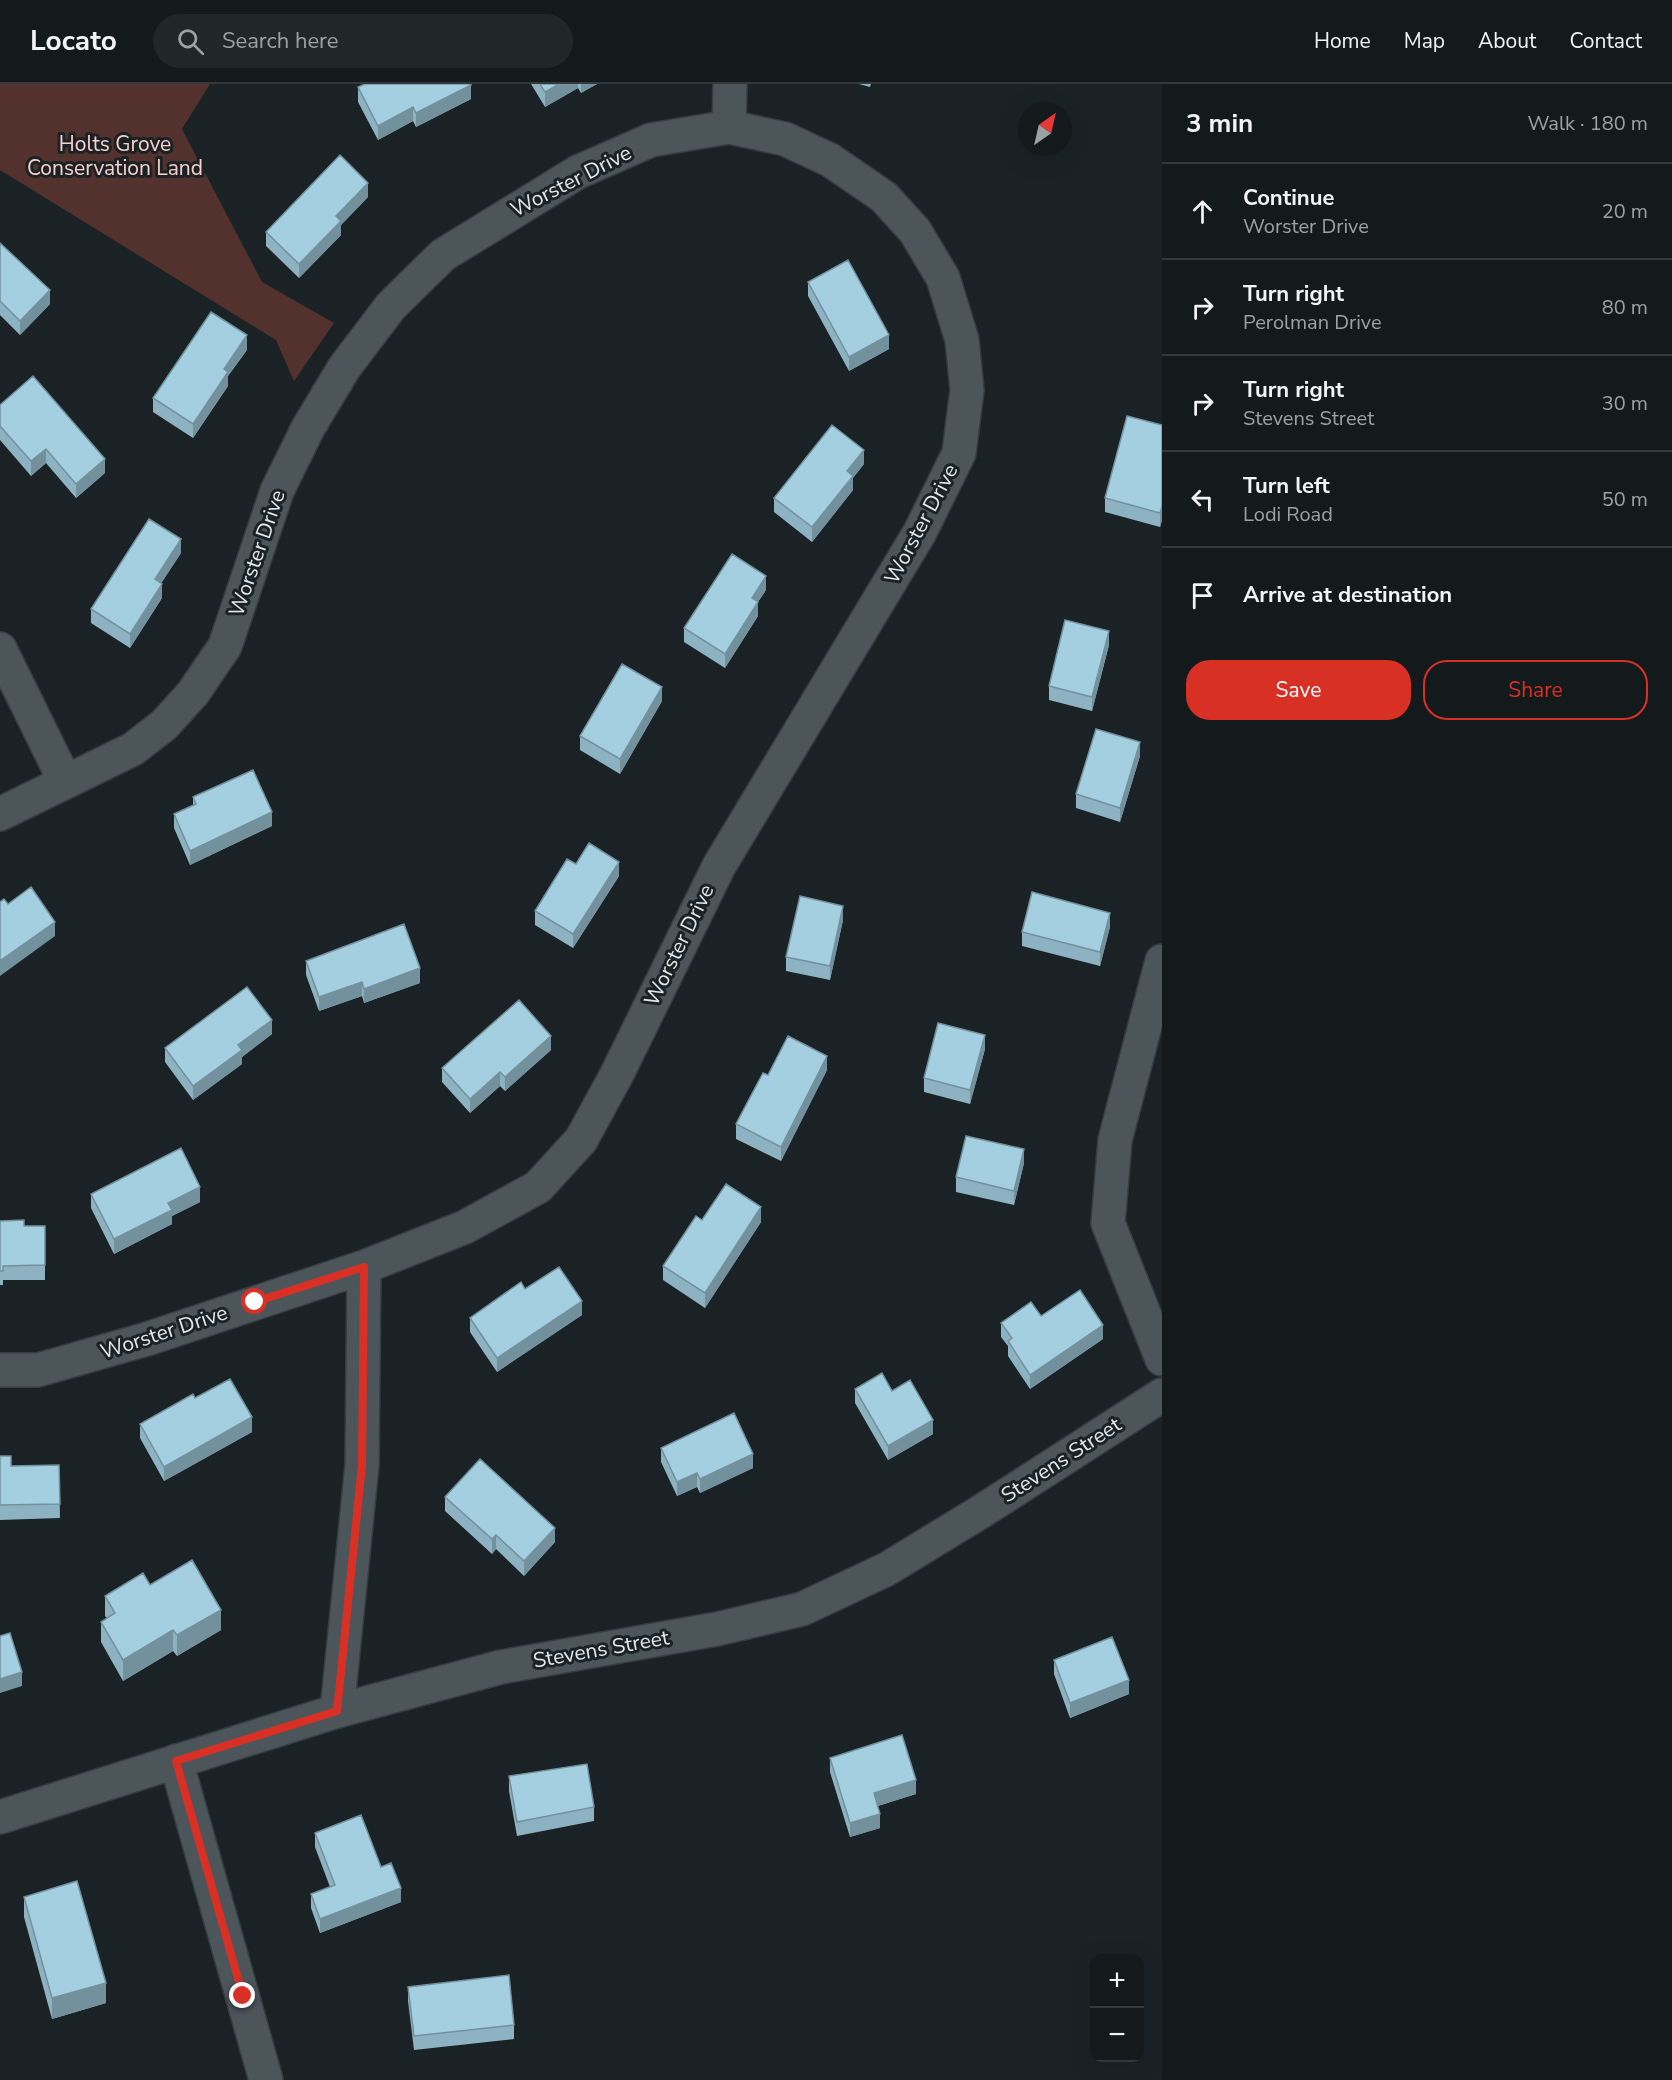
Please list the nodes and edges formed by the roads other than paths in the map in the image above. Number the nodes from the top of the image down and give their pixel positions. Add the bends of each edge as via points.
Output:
1 (730, 84) edge
2 (729, 127) junction
3 (0, 649) edge
4 (65, 781) junction
5 (0, 814) edge
6 (1162, 962) edge
7 (364, 1267) junction
8 (1162, 1359) edge
9 (0, 1370) edge
10 (1162, 1395) edge
11 (337, 1711) junction
12 (176, 1761) junction
13 (0, 1817) edge
14 (266, 2080) edge

1 - 2 street
2 - 4 street, Worster Drive via 651,140 578,172 442,255 391,306 344,368 308,428 277,491 225,646 193,693 164,725 134,749
2 - 7 street, Worster Drive via 785,139 830,160 884,197 915,231 943,278 962,340 967,390 959,453 920,532 719,866 581,1140 538,1187 465,1227
3 - 4 street
4 - 5 street, Worster Drive
6 - 8 street via 1115,1140 1108,1223
7 - 9 street, Worster Drive via 147,1339 38,1370
7 - 11 street via 362,1465
10 - 11 street, Stevens Street via 887,1569 802,1609 717,1629 501,1667
11 - 12 street, Stevens Street
12 - 13 street, Stevens Street
12 - 14 street

